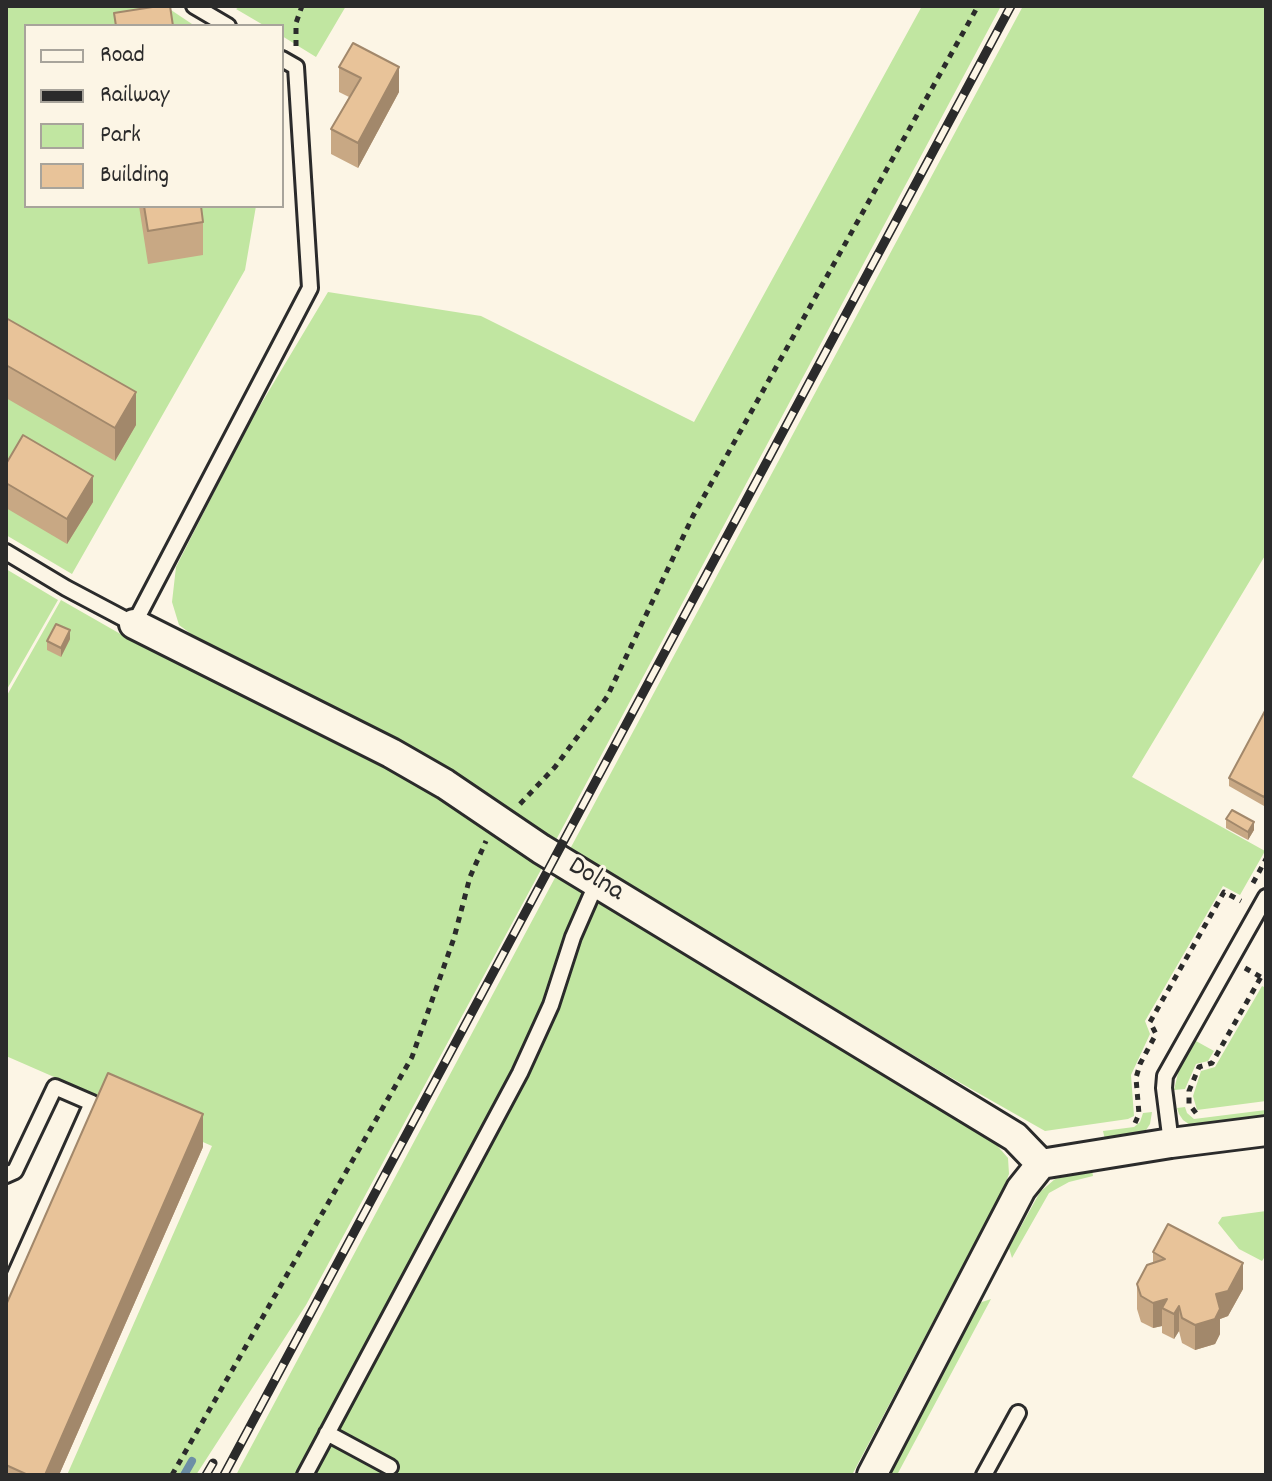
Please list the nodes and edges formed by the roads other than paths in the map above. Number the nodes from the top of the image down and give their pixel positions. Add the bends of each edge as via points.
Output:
1 (194, 6) edge
2 (225, 24) edge
3 (284, 60) edge
4 (6, 552) edge
5 (134, 624) junction
6 (597, 882) junction
7 (1266, 897) edge
8 (1266, 1131) edge
9 (1171, 1143) junction
10 (1041, 1164) junction
11 (6, 1175) edge
12 (6, 1295) edge
13 (1018, 1413) dead end
14 (327, 1433) junction
15 (390, 1467) dead end
16 (305, 1475) edge
17 (872, 1475) edge
18 (984, 1475) edge

1 - 2 lane
3 - 5 lane via 296,67 310,288
4 - 5 lane
5 - 6 street, Dolna via 391,753
6 - 10 street, Dolna via 1015,1137
6 - 14 lane via 520,1073
7 - 9 lane via 1165,1076
8 - 9 street
9 - 10 street
10 - 17 street via 1021,1189
11 - 12 lane via 15,1171 55,1087 92,1103
13 - 18 lane
14 - 15 lane
14 - 16 lane

